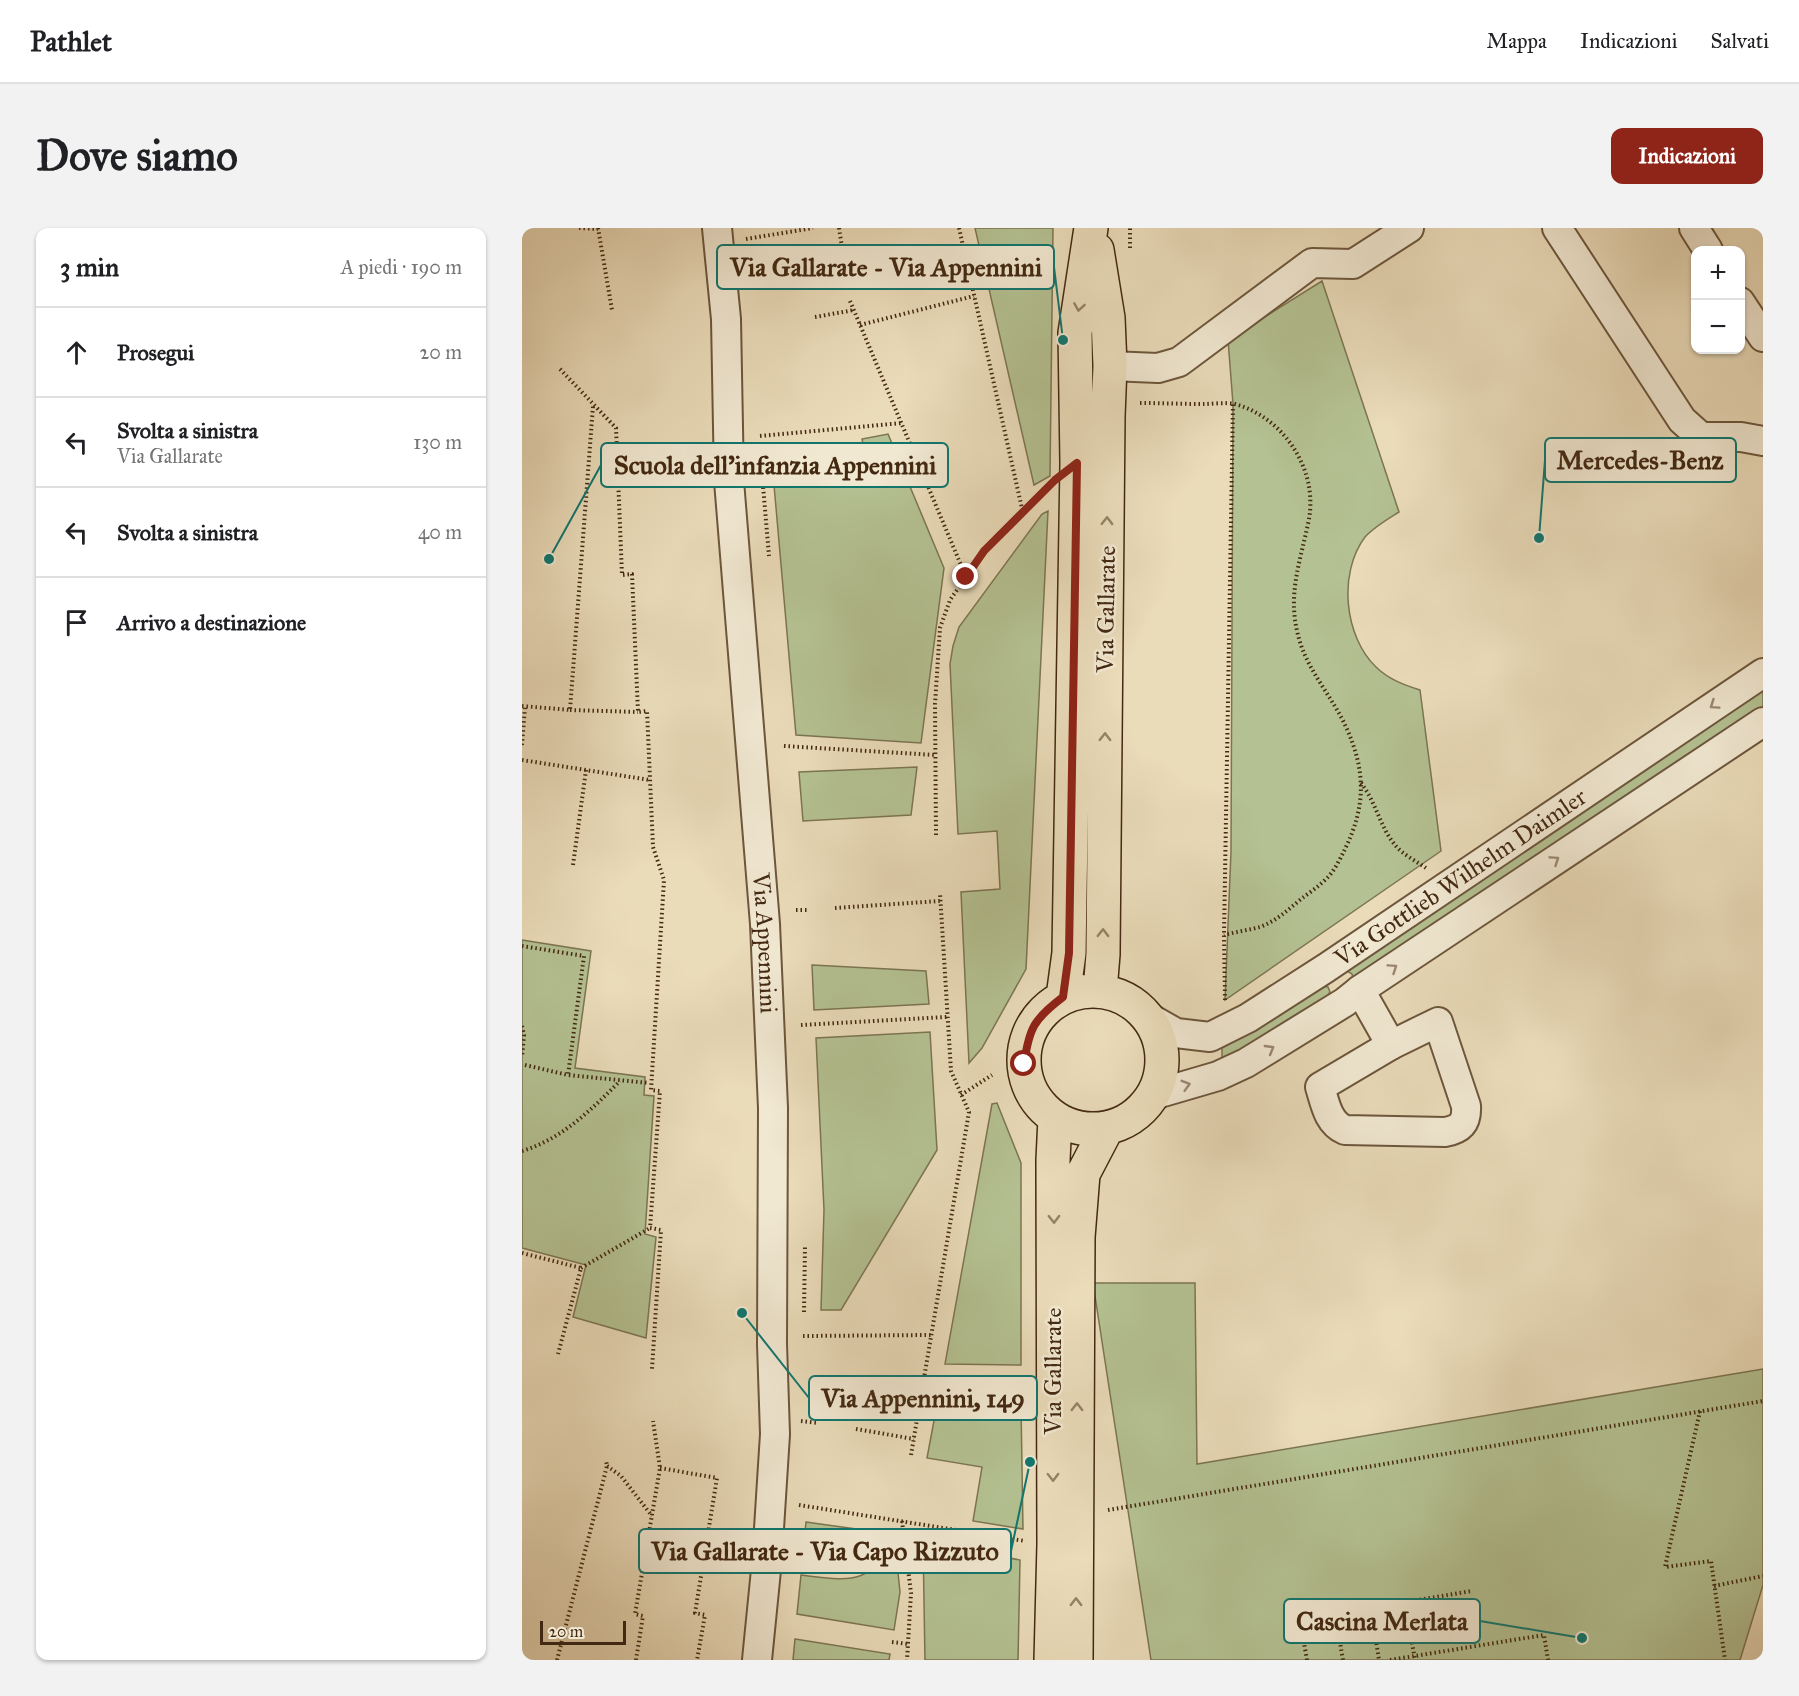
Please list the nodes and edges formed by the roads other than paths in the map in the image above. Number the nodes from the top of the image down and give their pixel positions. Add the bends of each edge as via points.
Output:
1 (717, 228) edge
2 (1092, 228) edge
3 (1410, 228) edge
4 (1557, 228) edge
5 (1694, 228) edge
6 (1705, 246) edge
7 (1745, 310) edge
8 (1763, 337) edge
9 (1110, 366) junction
10 (1763, 441) edge
11 (1763, 673) edge
12 (1763, 722) edge
13 (1326, 968) junction
14 (1100, 991) junction
15 (1353, 996) junction
16 (1063, 997) junction
17 (1146, 1016) junction
18 (1391, 1045) junction
19 (1153, 1095) junction
20 (1055, 1118) junction
21 (1107, 1128) junction
22 (757, 1660) edge
23 (1051, 1660) edge
24 (1076, 1660) edge

1 - 22 street, Via Appennini via 726,319 729,481 758,822 771,1042 775,1434
2 - 9 main road, Via Gallarate via 1108,318
2 -> 16 main road, Via Gallarate via 1075,333 1077,463 1069,953
3 - 9 street via 1353,264 1312,264 1179,362 1158,368
4 - 10 street via 1682,420 1701,437
5 - 6 street
7 - 8 street
14 -> 9 main road, Via Gallarate
11 -> 13 street, Via Gottlieb Wilhelm Daimler
15 -> 12 street, Via Gottlieb Wilhelm Daimler
13 - 15 street
13 - 17 street, Via Gottlieb Wilhelm Daimler via 1248,1018 1210,1037 1176,1032
14 - 16 main road via 1081,991
14 - 17 main road via 1126,999
15 - 18 street
19 -> 15 street, Via Gottlieb Wilhelm Daimler via 1237,1067
16 - 20 main road via 1041,1013 1027,1037 1024,1064 1028,1085 1039,1104
17 - 19 main road via 1161,1053 1162,1068
18 - 18 street via 1320,1087 1337,1126 1345,1130 1445,1132 1463,1126 1466,1106 1438,1022
19 - 21 main road via 1134,1116
20 - 21 main road via 1080,1128
20 -> 23 main road, Via Gallarate
24 -> 21 main road, Via Gallarate via 1078,1237 1083,1174

